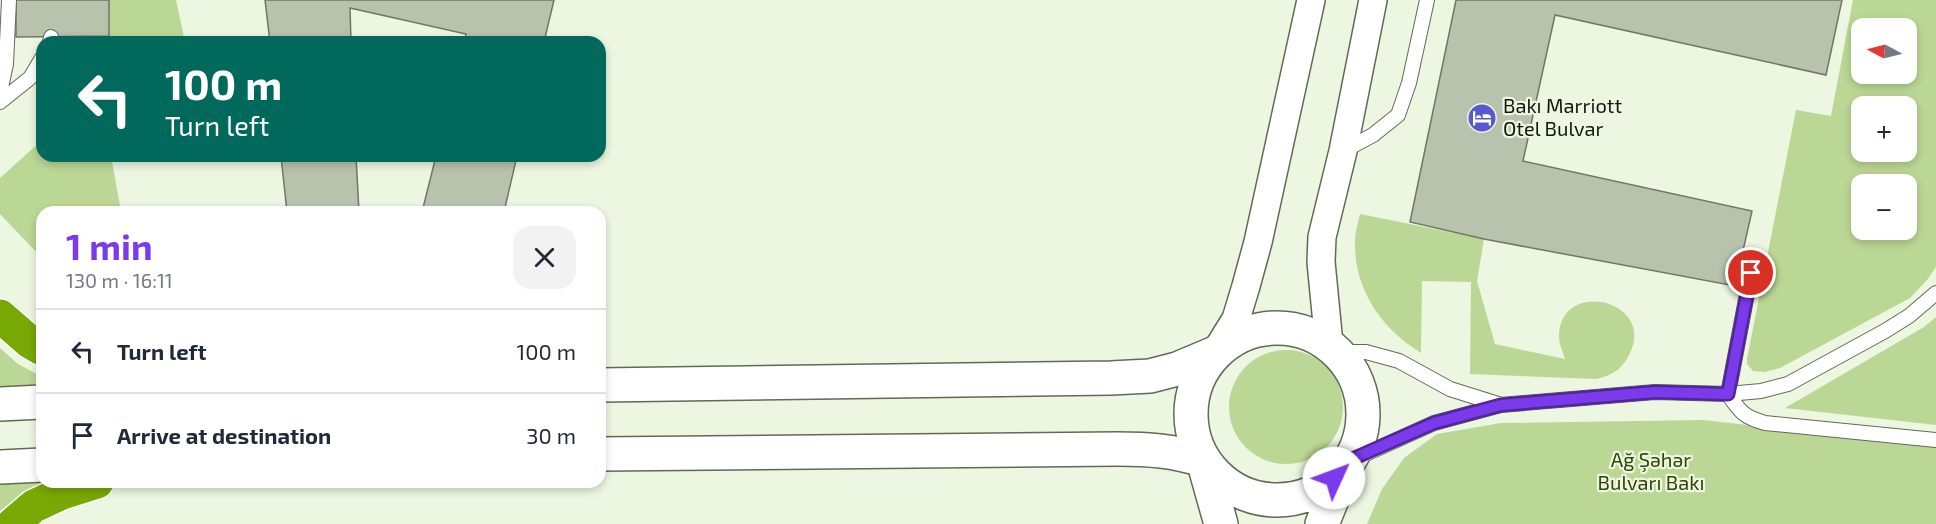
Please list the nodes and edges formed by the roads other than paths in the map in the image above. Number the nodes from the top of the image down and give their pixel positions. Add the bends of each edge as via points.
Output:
1 (9, 0) edge
2 (1311, 0) edge
3 (1373, 0) edge
4 (1427, 0) edge
5 (36, 68) edge
6 (0, 92) edge
7 (0, 102) edge
8 (1343, 151) junction
9 (1751, 273) dead end
10 (1936, 293) edge
11 (0, 316) edge
12 (36, 346) edge
13 (1334, 348) junction
14 (1215, 353) junction
15 (606, 385) edge
16 (1728, 394) junction
17 (36, 402) edge
18 (0, 404) edge
19 (1501, 405) junction
20 (1936, 440) edge
21 (606, 454) edge
22 (1203, 460) junction
23 (36, 465) edge
24 (1347, 465) junction
25 (0, 467) edge
26 (78, 488) edge
27 (13, 524) edge
28 (1221, 524) edge
29 (1322, 524) edge

1 - 6 lane via 6,64
2 - 14 street via 1258,242 1236,319
3 - 8 street
4 - 8 lane via 1398,115 1373,135
5 - 7 lane via 30,78
8 - 13 street via 1322,237 1321,262
9 - 16 lane
10 - 16 lane via 1885,331 1788,384
11 - 12 highway
13 - 14 main road via 1307,332 1283,327 1258,329 1235,338
13 - 19 lane via 1366,351 1399,361 1450,389
13 - 24 main road via 1356,376 1364,405 1362,434
14 - 15 main road via 1150,376
14 - 22 main road via 1198,377 1191,404 1192,433
16 - 19 lane via 1655,392
16 - 20 lane via 1740,412 1765,423
17 - 18 main road
19 - 24 lane via 1434,423
21 - 22 main road via 1144,449
22 - 24 main road via 1221,481 1237,491 1272,501 1299,498 1324,488
22 - 28 main road
23 - 25 main road
24 - 29 main road
26 - 27 highway via 34,506

